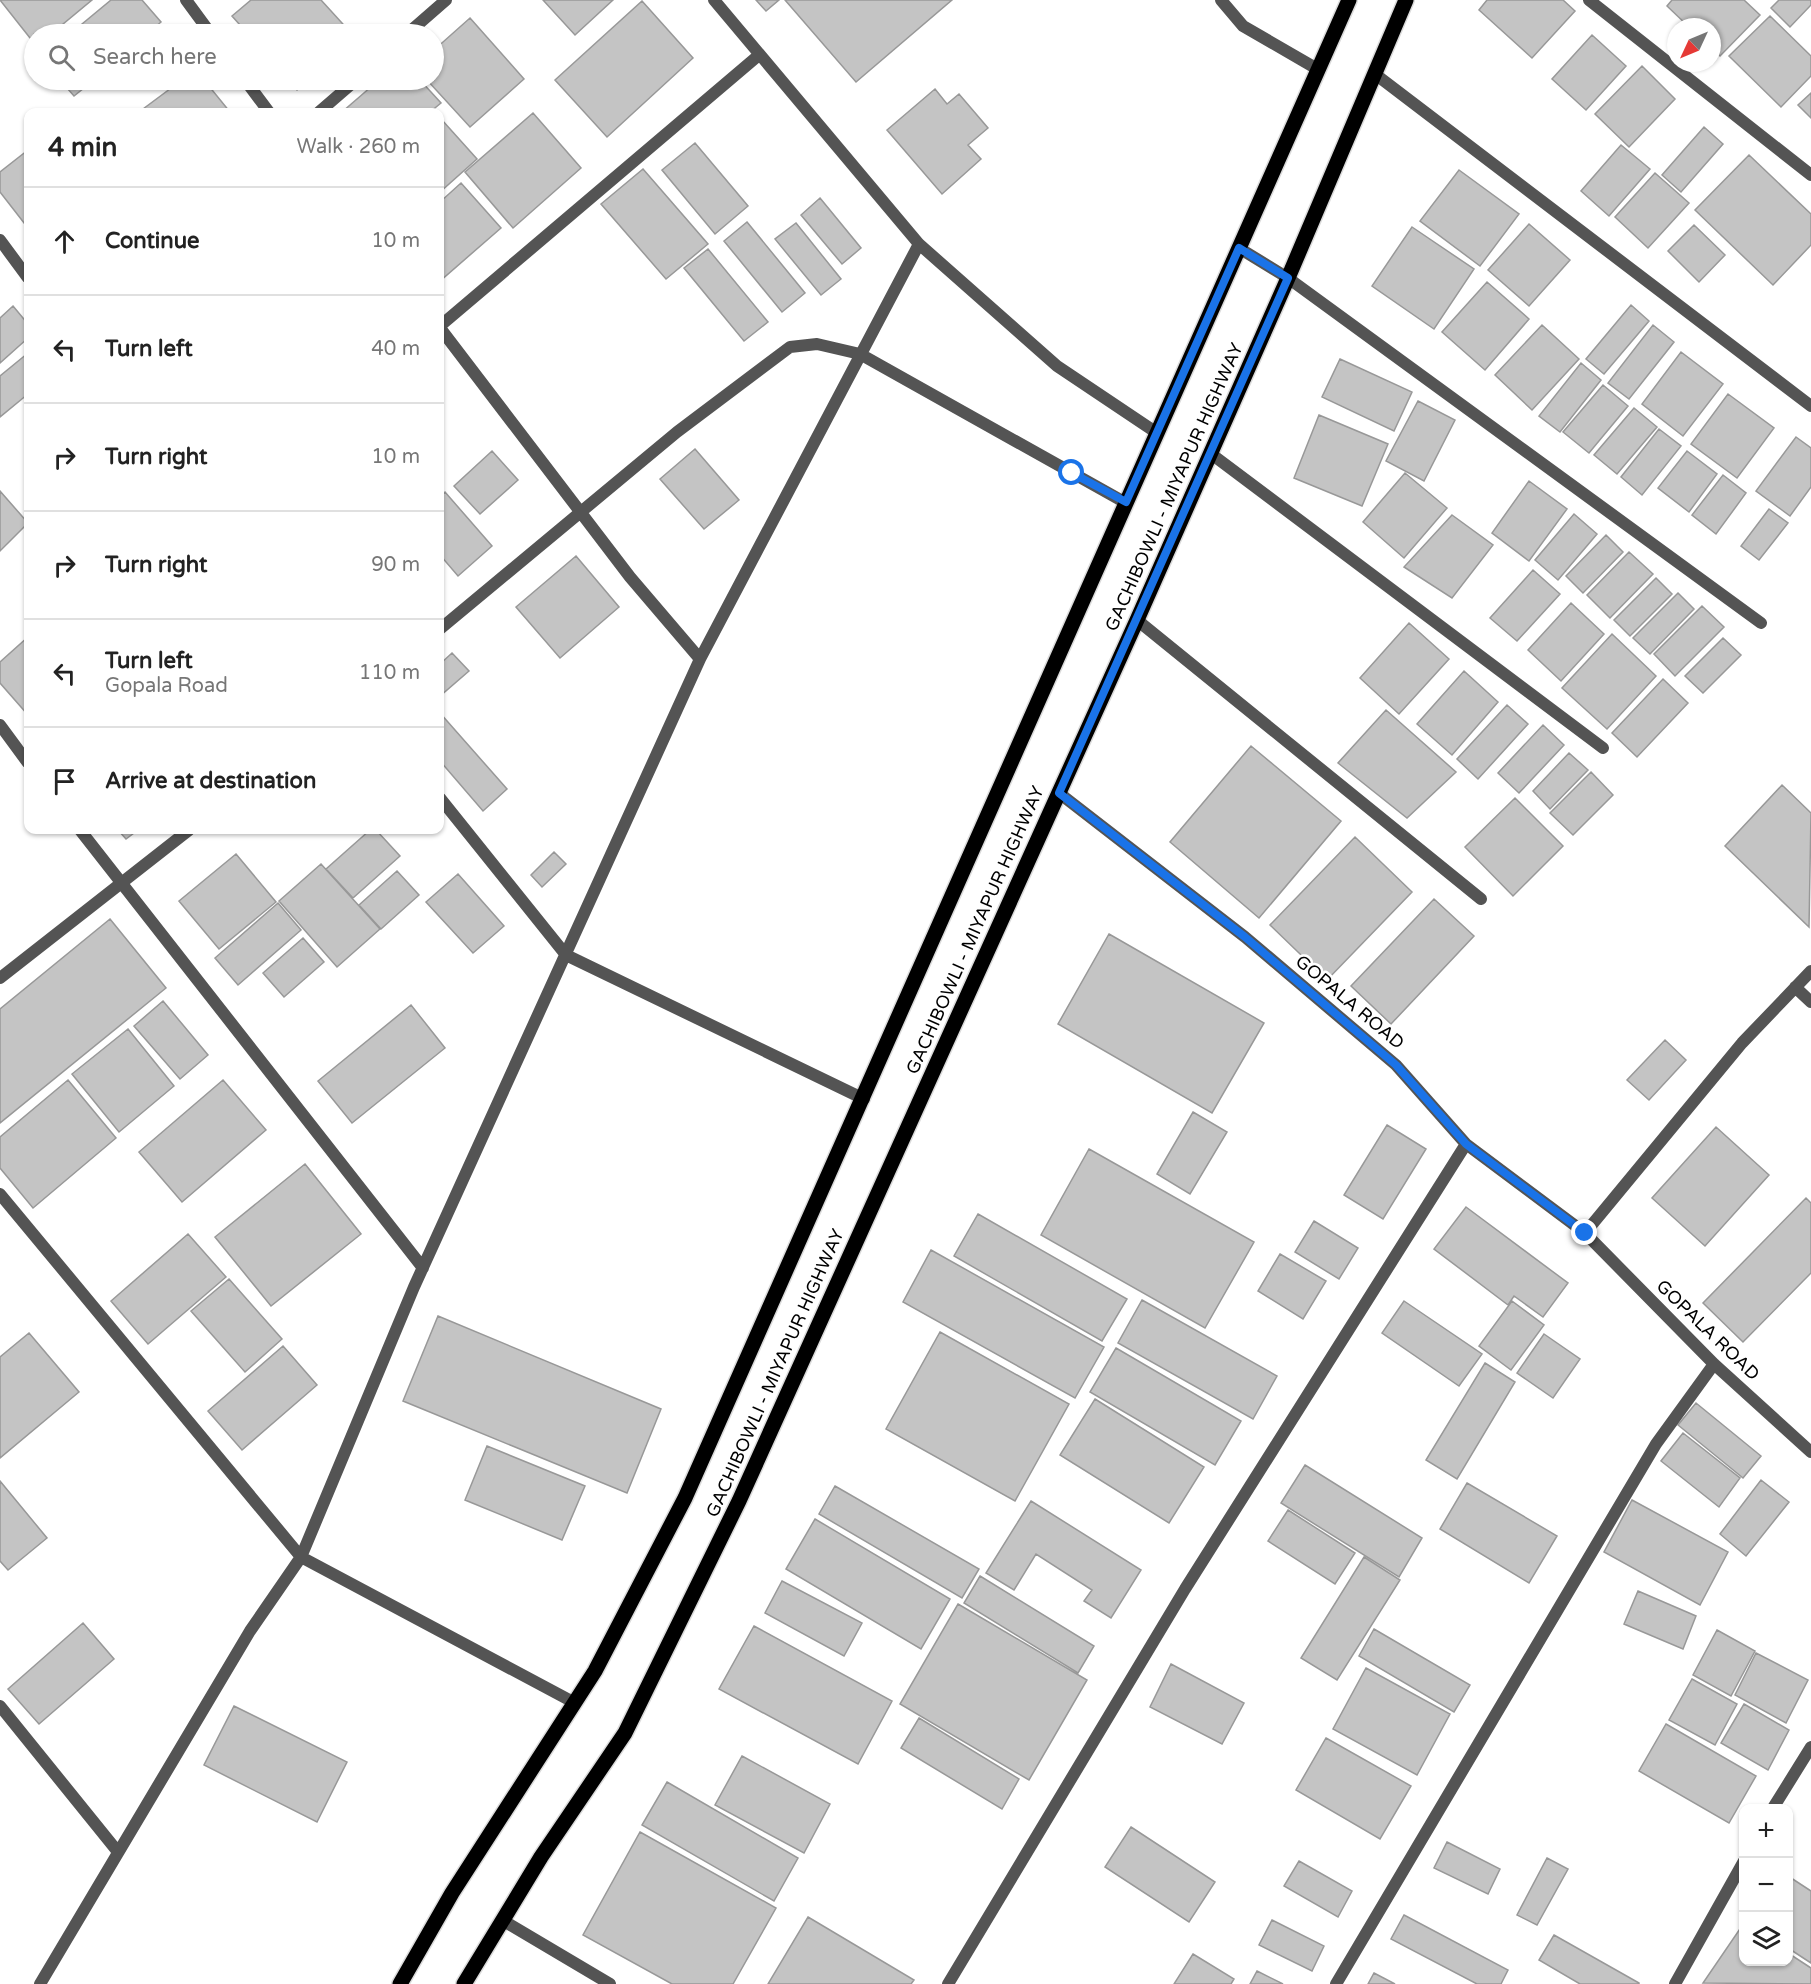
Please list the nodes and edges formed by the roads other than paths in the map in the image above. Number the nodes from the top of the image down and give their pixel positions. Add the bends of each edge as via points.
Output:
1 (186, 0) edge
2 (446, 0) edge
3 (714, 0) edge
4 (1221, 0) edge
5 (1349, 0) edge
6 (1406, 0) edge
7 (1589, 0) edge
8 (204, 24) edge
9 (418, 24) edge
10 (759, 55) junction
11 (1318, 69) junction
12 (1375, 74) junction
13 (252, 90) edge
14 (344, 90) edge
15 (266, 108) edge
16 (324, 108) edge
17 (1811, 175) edge
18 (0, 240) edge
19 (918, 244) junction
20 (1239, 248) junction
21 (24, 273) edge
22 (1288, 278) junction
23 (444, 324) edge
24 (444, 332) edge
25 (860, 354) junction
26 (1811, 406) edge
27 (1157, 433) junction
28 (1210, 453) junction
29 (1126, 502) junction
30 (582, 514) junction
31 (1137, 620) junction
32 (1761, 623) dead end
33 (444, 626) edge
34 (700, 659) junction
35 (0, 725) edge
36 (1604, 748) dead end
37 (24, 758) edge
38 (1059, 793) junction
39 (444, 803) edge
40 (83, 834) edge
41 (184, 834) edge
42 (122, 882) junction
43 (1481, 899) dead end
44 (566, 955) junction
45 (1811, 972) edge
46 (0, 978) edge
47 (1796, 987) junction
48 (1811, 1002) edge
49 (864, 1099) junction
50 (1466, 1144) junction
51 (0, 1194) edge
52 (1585, 1233) junction
53 (423, 1268) junction
54 (1714, 1364) junction
55 (1811, 1452) edge
56 (301, 1557) junction
57 (575, 1703) junction
58 (0, 1706) edge
59 (1811, 1747) edge
60 (1776, 1804) edge
61 (118, 1852) junction
62 (1739, 1868) edge
63 (502, 1920) junction
64 (40, 1984) edge
65 (400, 1984) edge
66 (464, 1984) edge
67 (610, 1984) edge
68 (948, 1984) edge
69 (1336, 1984) edge
70 (1675, 1984) edge

1 - 8 street
2 - 9 street
3 - 10 street
4 - 11 street via 1244,26
5 - 11 main road, GACHIBOWLI - MIYAPUR HIGHWAY
6 - 12 main road, GACHIBOWLI - MIYAPUR HIGHWAY
7 - 17 street
10 - 19 street
10 - 23 street
11 - 20 main road, GACHIBOWLI - MIYAPUR HIGHWAY
12 - 22 main road, GACHIBOWLI - MIYAPUR HIGHWAY
12 - 26 street
13 - 15 street
14 - 16 street
18 - 21 street
19 - 25 street
19 - 27 street via 1058,366
20 - 22 street
20 - 27 main road, GACHIBOWLI - MIYAPUR HIGHWAY
22 - 28 main road, GACHIBOWLI - MIYAPUR HIGHWAY
22 - 32 street
24 - 30 street
25 - 29 street
25 - 30 street via 817,344 790,347 677,432
25 - 34 street
27 - 29 main road, GACHIBOWLI - MIYAPUR HIGHWAY
28 - 31 main road, GACHIBOWLI - MIYAPUR HIGHWAY
28 - 36 street
29 - 49 main road, GACHIBOWLI - MIYAPUR HIGHWAY
30 - 33 street
30 - 34 street
31 - 38 main road, GACHIBOWLI - MIYAPUR HIGHWAY
31 - 43 street
34 - 44 street
35 - 37 street
38 - 50 street, GOPALA ROAD via 1245,937 1387,1057
38 - 63 main road, GACHIBOWLI - MIYAPUR HIGHWAY via 739,1501 625,1732
39 - 44 street
40 - 42 street
41 - 42 street
42 - 46 street
42 - 53 street
44 - 49 street
44 - 53 street
45 - 47 street
47 - 48 street
47 - 52 street via 1742,1043
49 - 57 main road, GACHIBOWLI - MIYAPUR HIGHWAY via 685,1498
50 - 52 street, GOPALA ROAD
50 - 68 street via 1185,1589
51 - 56 street
52 - 54 street, GOPALA ROAD
53 - 56 street
54 - 55 street, GOPALA ROAD
54 - 69 street via 1656,1444
56 - 57 street
56 - 61 street via 250,1631
57 - 65 main road, GACHIBOWLI - MIYAPUR HIGHWAY via 452,1893
58 - 61 street
59 - 60 street
61 - 64 street
62 - 70 street
63 - 66 main road, GACHIBOWLI - MIYAPUR HIGHWAY
63 - 67 street

